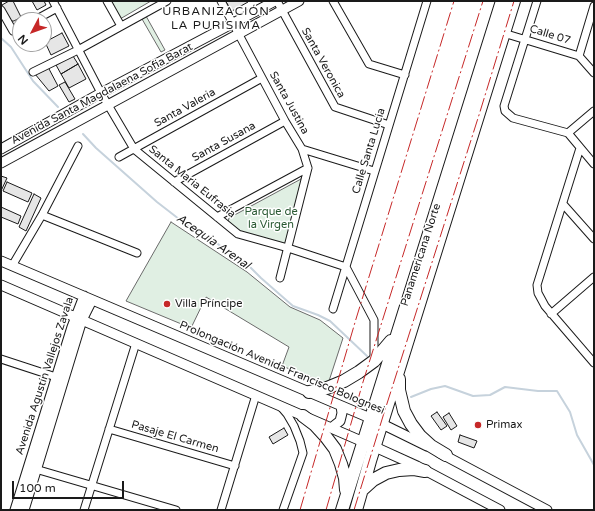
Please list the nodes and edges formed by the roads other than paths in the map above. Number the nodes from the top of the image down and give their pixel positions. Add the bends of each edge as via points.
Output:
1 (53, 1) edge
2 (107, 1) edge
3 (221, 1) edge
4 (276, 1) edge
5 (299, 1) edge
6 (333, 1) edge
7 (426, 1) edge
8 (502, 1) edge
9 (514, 1) edge
10 (537, 1) edge
11 (165, 2) edge
12 (594, 6) edge
13 (57, 8) junction
14 (1, 10) edge
15 (282, 10) junction
16 (49, 12) edge
17 (233, 24) junction
18 (121, 26) junction
19 (587, 28) junction
20 (12, 29) edge
21 (498, 31) junction
22 (594, 33) edge
23 (238, 34) junction
24 (525, 39) junction
25 (78, 50) junction
26 (579, 56) junction
27 (33, 72) dead end
28 (594, 73) edge
29 (405, 75) junction
30 (262, 78) junction
31 (101, 93) junction
32 (108, 105) junction
33 (594, 111) edge
34 (285, 121) junction
35 (389, 125) junction
36 (568, 133) junction
37 (78, 146) dead end
38 (580, 148) junction
39 (1, 149) edge
40 (134, 149) junction
41 (302, 149) junction
42 (119, 157) dead end
43 (1, 163) edge
44 (594, 164) edge
45 (308, 168) junction
46 (374, 171) junction
47 (174, 182) junction
48 (563, 204) junction
49 (42, 215) junction
50 (217, 218) junction
51 (594, 239) edge
52 (288, 248) junction
53 (137, 253) dead end
54 (1, 261) edge
55 (12, 266) junction
56 (346, 267) junction
57 (594, 277) edge
58 (280, 278) dead end
59 (1, 285) edge
60 (88, 298) junction
61 (333, 308) dead end
62 (551, 314) junction
63 (79, 318) junction
64 (396, 334) junction
65 (136, 343) junction
66 (1, 359) edge
67 (374, 361) junction
68 (594, 363) edge
69 (399, 369) junction
70 (56, 377) junction
71 (309, 392) junction
72 (256, 395) junction
73 (280, 406) junction
74 (340, 406) junction
75 (303, 416) junction
76 (370, 418) junction
77 (382, 424) junction
78 (331, 428) junction
79 (109, 430) junction
80 (363, 442) junction
81 (375, 447) junction
82 (446, 455) junction
83 (235, 466) junction
84 (33, 468) junction
85 (425, 471) junction
86 (92, 485) junction
87 (363, 489) junction
88 (347, 494) junction
89 (15, 510) edge
90 (24, 510) edge
91 (84, 510) edge
92 (176, 510) edge
93 (221, 510) edge
94 (283, 510) edge
95 (342, 510) edge
96 (356, 510) edge
97 (500, 510) edge
98 (547, 510) edge

1 - 13 street, Santa Maria Eufrasia
2 - 18 street
3 - 17 street, Santa Justina
4 - 15 street, Santa Veronica
4 - 17 main road, Avenida Santa Magdalaena Sofia Barat
5 - 15 main road, Avenida Santa Magdalaena Sofia Barat
6 - 29 street via 369,64
7 - 29 street, Calle Santa Lucia
8 - 21 highway, Panamericana Norte
9 - 21 highway, Panamericana Norte
10 - 24 street
11 - 18 street
12 - 19 street
13 - 16 street
13 - 25 street, Santa Maria Eufrasia
14 - 20 street
15 - 23 main road, Avenida Santa Magdalaena Sofia Barat
15 - 35 street, Santa Veronica via 335,107
17 - 23 street, Santa Justina
17 - 31 main road, Avenida Santa Magdalaena Sofia Barat
18 - 25 street
19 - 22 street
19 - 26 street
21 - 24 street, Calle 07
21 - 64 highway, Panamericana Norte
21 - 69 highway, Panamericana Norte
23 - 30 street, Santa Justina
23 - 32 main road, Avenida Santa Magdalaena Sofia Barat
24 - 26 street, Calle 07
24 - 36 street via 504,106 505,111 513,118
25 - 27 street
25 - 31 street, Santa Maria Eufrasia
26 - 28 street, Calle 07
29 - 35 street, Calle Santa Lucia
30 - 34 street, Santa Justina
30 - 40 street, Santa Valeria
31 - 32 street, Santa Maria Eufrasia
31 - 39 main road, Avenida Santa Magdalaena Sofia Barat
32 - 40 street, Santa Maria Eufrasia
32 - 43 main road, Avenida Santa Magdalaena Sofia Barat
33 - 36 street
34 - 41 street, Santa Justina
34 - 47 street, Santa Susana
35 - 46 street, Calle Santa Lucia
36 - 38 street
37 - 49 street
38 - 44 street
38 - 48 street
40 - 42 street, Santa Valeria
40 - 47 street, Santa Maria Eufrasia
41 - 45 street
41 - 46 street, Santa Justina
45 - 50 street
45 - 52 street
46 - 56 street, Calle Santa Lucia
47 - 50 street, Santa Maria Eufrasia
48 - 51 street
48 - 62 street via 537,285 541,300
49 - 53 street
49 - 55 street
50 - 52 street, Santa Maria Eufrasia via 238,234
52 - 56 street, Santa Maria Eufrasia
52 - 58 street
54 - 55 main road, Prolongación Avenida Francisco Bolognesi
55 - 60 main road, Prolongación Avenida Francisco Bolognesi
56 - 61 street, Calle Santa Lucia
56 - 67 street via 374,320
57 - 62 street
59 - 63 main road
60 - 63 main road, Avenida Agustín Vallejos Zavala
60 - 71 main road, Prolongación Avenida Francisco Bolognesi
62 - 68 street
63 - 65 main road
63 - 70 main road, Avenida Agustín Vallejos Zavala
63 - 84 main road, Avenida Agustín Vallejos Zavala
64 - 67 highway
64 - 76 highway, Panamericana Norte
65 - 72 main road
65 - 79 street
66 - 70 street
67 - 71 highway via 344,381
69 - 77 highway, Panamericana Norte
69 - 82 highway via 399,390 404,411 411,424 431,446
70 - 84 main road, Avenida Agustín Vallejos Zavala
71 - 74 main road, Prolongación Avenida Francisco Bolognesi
72 - 73 main road
72 - 83 street
73 - 75 main road
73 - 94 street via 294,426 303,454
74 - 76 main road, Prolongación Avenida Francisco Bolognesi
74 - 78 main road via 340,421
75 - 78 main road
75 - 88 highway via 315,425 335,450 345,478
76 - 77 main road, Prolongación Avenida Francisco Bolognesi
76 - 80 highway, Panamericana Norte
77 - 81 highway, Panamericana Norte
77 - 82 main road, Prolongación Avenida Francisco Bolognesi
78 - 80 main road
79 - 83 street, Pasaje El Carmen
79 - 86 street
80 - 81 main road
80 - 88 highway, Panamericana Norte
81 - 85 main road
81 - 87 highway, Panamericana Norte
82 - 98 main road, Prolongación Avenida Francisco Bolognesi
83 - 93 street
84 - 86 street
84 - 89 main road, Avenida Agustín Vallejos Zavala
84 - 90 main road, Avenida Agustín Vallejos Zavala
85 - 87 highway via 414,469 386,473
85 - 97 main road
86 - 91 street
86 - 92 street
87 - 96 highway, Panamericana Norte
88 - 95 highway, Panamericana Norte

